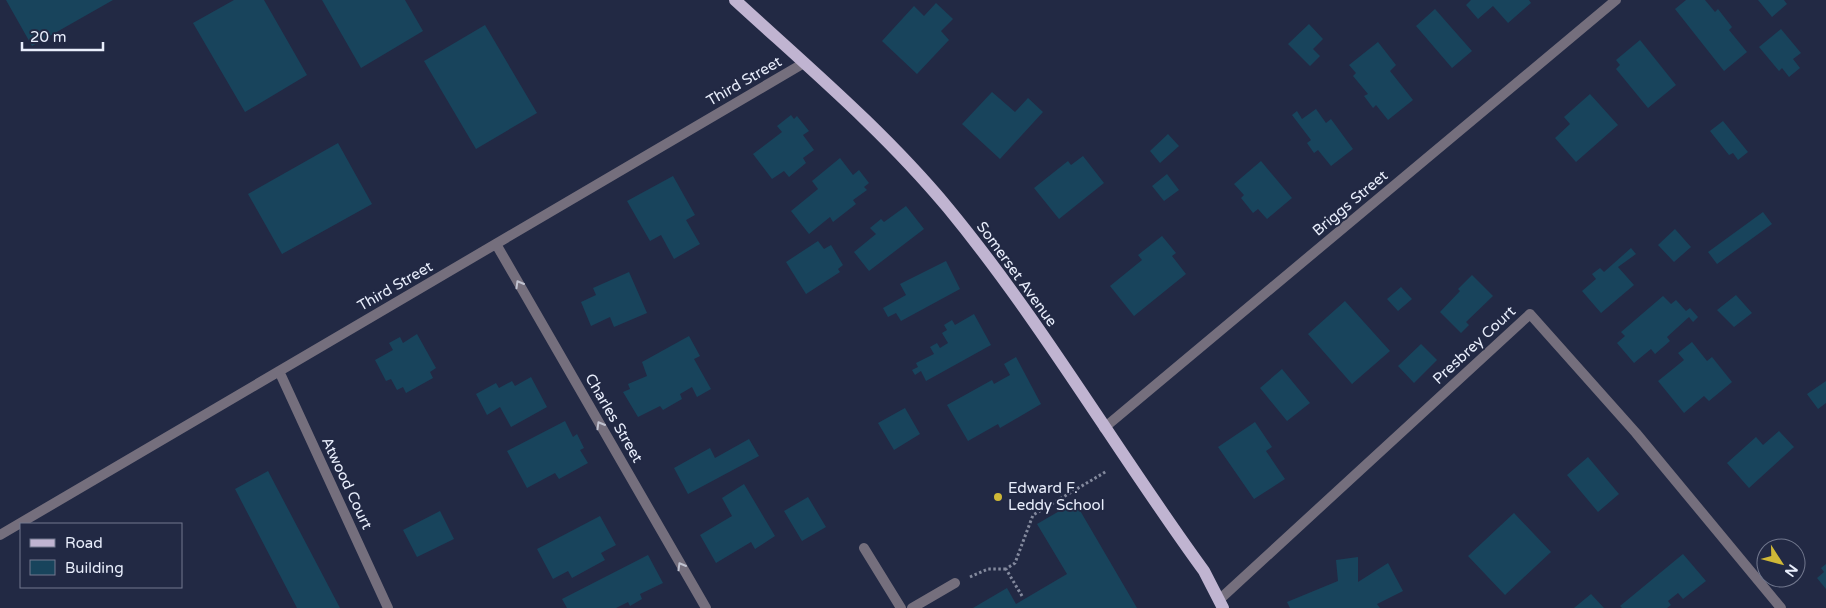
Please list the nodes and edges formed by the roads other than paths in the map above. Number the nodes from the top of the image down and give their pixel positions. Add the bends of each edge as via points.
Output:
1 (735, 0) edge
2 (1616, 0) edge
3 (804, 62) junction
4 (496, 244) junction
5 (279, 371) junction
6 (1104, 428) junction
7 (20, 523) edge
8 (20, 523) edge
9 (0, 535) edge
10 (864, 548) dead end
11 (955, 583) road end
12 (1221, 604) edge
13 (388, 608) edge
14 (706, 608) edge
15 (901, 608) edge
16 (912, 608) edge
17 (1781, 608) edge

1 - 3 main road, Somerset Avenue
2 - 6 street, Briggs Street
3 - 4 street, Third Street
3 - 6 main road, Somerset Avenue via 887,140 948,208 1017,300
4 - 5 street, Third Street
14 -> 4 street, Charles Street
5 - 7 street, Third Street
5 - 13 street, Atwood Court
6 - 12 main road, Somerset Avenue via 1204,571
8 - 9 street, Third Street
10 - 15 street
11 - 16 street
12 - 17 street, Presbrey Court via 1530,314 1630,425

